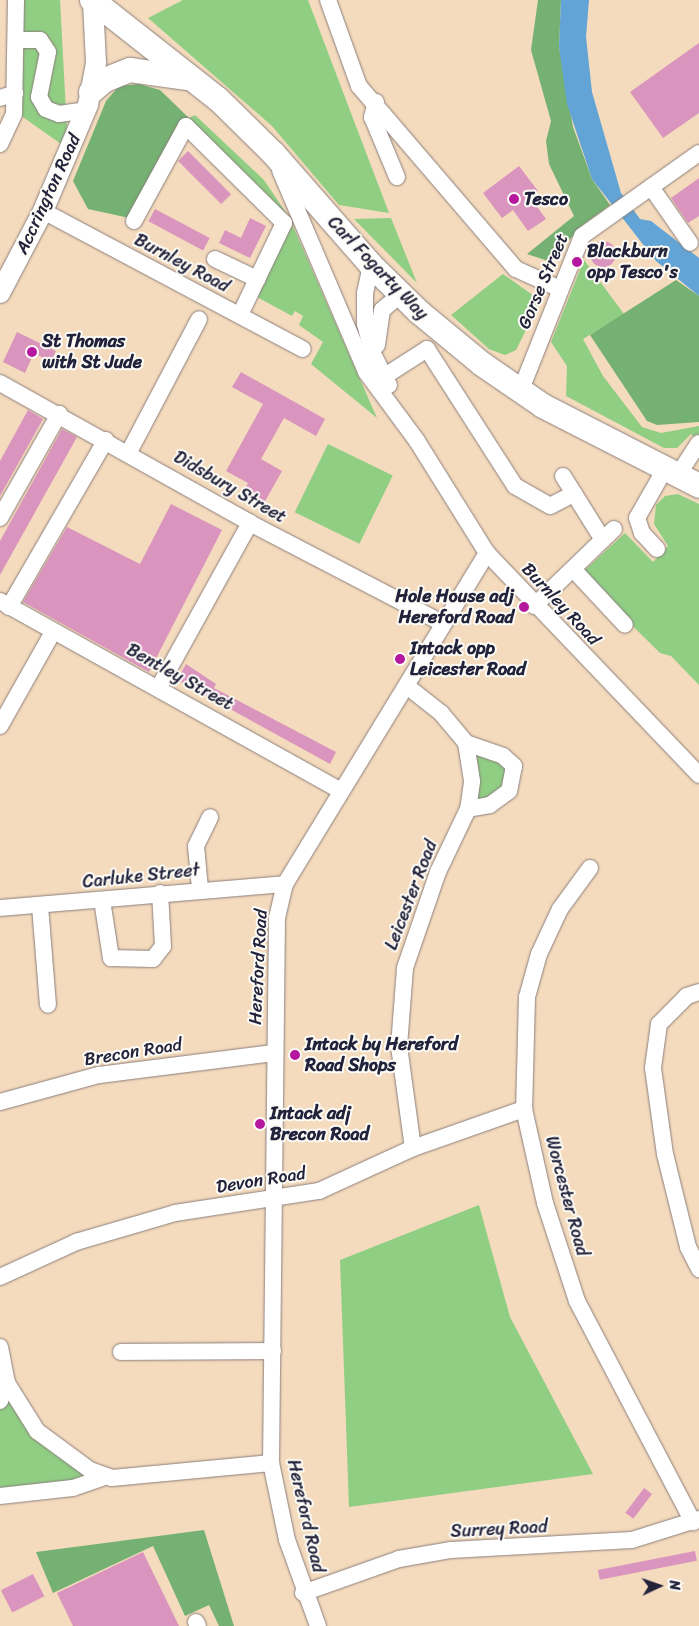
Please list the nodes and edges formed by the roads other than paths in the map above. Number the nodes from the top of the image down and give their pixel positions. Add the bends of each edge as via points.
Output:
1 (12, 0) edge
2 (16, 0) edge
3 (328, 0) edge
4 (92, 1) edge
5 (0, 3) edge
6 (16, 40) junction
7 (196, 81) junction
8 (7, 95) edge
9 (88, 101) junction
10 (376, 102) junction
11 (4, 125) edge
12 (0, 144) edge
13 (272, 152) junction
14 (699, 153) edge
15 (397, 176) dead end
16 (646, 191) junction
17 (43, 211) junction
18 (134, 221) dead end
19 (690, 243) dead end
20 (215, 259) dead end
21 (371, 264) junction
22 (257, 279) junction
23 (558, 288) junction
24 (0, 294) edge
25 (401, 294) junction
26 (240, 315) junction
27 (199, 319) dead end
28 (303, 349) dead end
29 (384, 376) junction
30 (0, 383) edge
31 (520, 392) junction
32 (59, 414) junction
33 (106, 440) junction
34 (417, 441) junction
35 (699, 444) edge
36 (129, 452) junction
37 (672, 472) junction
38 (563, 476) dead end
39 (699, 486) edge
40 (574, 494) junction
41 (0, 518) edge
42 (250, 523) junction
43 (657, 549) dead end
44 (488, 553) junction
45 (573, 569) junction
46 (5, 604) edge
47 (534, 606) junction
48 (442, 623) junction
49 (625, 625) dead end
50 (53, 632) junction
51 (158, 687) junction
52 (408, 687) junction
53 (0, 726) edge
54 (466, 743) junction
55 (699, 775) edge
56 (340, 790) junction
57 (468, 809) junction
58 (210, 817) dead end
59 (590, 868) dead end
60 (285, 884) junction
61 (200, 890) junction
62 (160, 893) junction
63 (102, 900) junction
64 (40, 906) junction
65 (0, 908) edge
66 (699, 992) edge
67 (48, 1005) dead end
68 (274, 1054) junction
69 (0, 1102) edge
70 (524, 1109) junction
71 (413, 1148) junction
72 (276, 1199) junction
73 (699, 1269) edge
74 (0, 1277) edge
75 (0, 1347) edge
76 (273, 1351) junction
77 (122, 1352) dead end
78 (8, 1383) junction
79 (0, 1401) edge
80 (271, 1462) junction
81 (107, 1476) junction
82 (0, 1496) edge
83 (696, 1521) edge
84 (303, 1593) junction
85 (318, 1626) edge

1 - 5 street
2 - 6 street
3 - 10 street via 359,86
4 - 7 highway, Carl Fogarty Way
4 - 9 main road, Accrington Road via 96,63
6 - 8 street
6 - 9 street via 40,40 48,52 39,97 46,109 59,114
7 - 9 highway via 130,70 104,80
7 - 13 highway, Carl Fogarty Way
8 - 11 street via 14,114
9 - 17 main road, Accrington Road
10 - 15 street via 372,117
10 - 23 street via 516,269
11 - 12 street
13 - 21 highway, Carl Fogarty Way
13 - 34 street, Burnley Road via 366,372
14 - 16 street, Gorse Street
16 - 19 street
16 - 23 street, Gorse Street via 582,236
17 - 24 main road, Accrington Road
17 - 26 street, Burnley Road
18 - 22 street via 162,177 186,126 284,223
20 - 22 street
21 - 25 highway, Carl Fogarty Way
21 - 29 street, Burnley Road via 364,293 365,324
22 - 26 street
23 - 31 street, Gorse Street
25 - 29 street, Burnley Road via 382,310 377,323
25 - 31 highway, Carl Fogarty Way
26 - 28 street, Burnley Road
27 - 36 street
29 - 34 street, Burnley Road
29 - 40 street via 427,349 515,486 550,506
30 - 32 street, Didsbury Street
31 - 37 highway, Carl Fogarty Way
32 - 33 street, Didsbury Street
32 - 41 street
33 - 36 street, Didsbury Street
33 - 46 street
34 - 44 street, Burnley Road
35 - 37 street
36 - 42 street, Didsbury Street
37 - 39 highway, Carl Fogarty Way
37 - 43 street via 637,518 642,533
38 - 40 street
40 - 45 street via 608,534
42 - 48 street, Didsbury Street
42 - 51 street
44 - 47 street, Burnley Road
44 - 48 street, Hereford Road
45 - 47 street
45 - 49 street
46 - 50 street, Bentley Street
47 - 55 street, Burnley Road
48 - 52 street, Hereford Road
50 - 51 street, Bentley Street
50 - 53 street
51 - 56 street, Bentley Street
52 - 54 street via 441,713
52 - 56 street, Hereford Road
54 - 57 street, Leicester Road via 472,782
54 - 57 street via 503,756 514,766 509,791 490,806
56 - 60 street, Hereford Road
57 - 71 street, Leicester Road via 438,872 405,968 399,1046
58 - 61 street via 196,846
59 - 70 street, Worcester Road via 560,909 539,954 527,997
60 - 61 street, Carluke Street
60 - 68 street, Hereford Road via 277,918
61 - 62 street, Carluke Street
62 - 63 street, Carluke Street
62 - 63 street via 163,946 153,960 110,958
63 - 64 street, Carluke Street
64 - 65 street, Carluke Street
64 - 67 street
66 - 73 street via 687,996 659,1024 653,1068 664,1154 688,1247
68 - 69 street, Brecon Road via 99,1075
68 - 72 street, Hereford Road
70 - 71 street, Devon Road
70 - 83 street, Worcester Road via 545,1202 577,1301
71 - 72 street, Devon Road via 319,1190
72 - 74 street, Devon Road via 175,1213 76,1242
72 - 76 street, Hereford Road
75 - 78 street
76 - 77 street
76 - 80 street, Hereford Road
78 - 79 street
78 - 81 street via 38,1431 75,1463
80 - 81 street
80 - 84 street, Hereford Road via 287,1540
81 - 82 street via 73,1488
83 - 84 street, Surrey Road via 632,1540 451,1550 399,1559
84 - 85 street, Hereford Road

